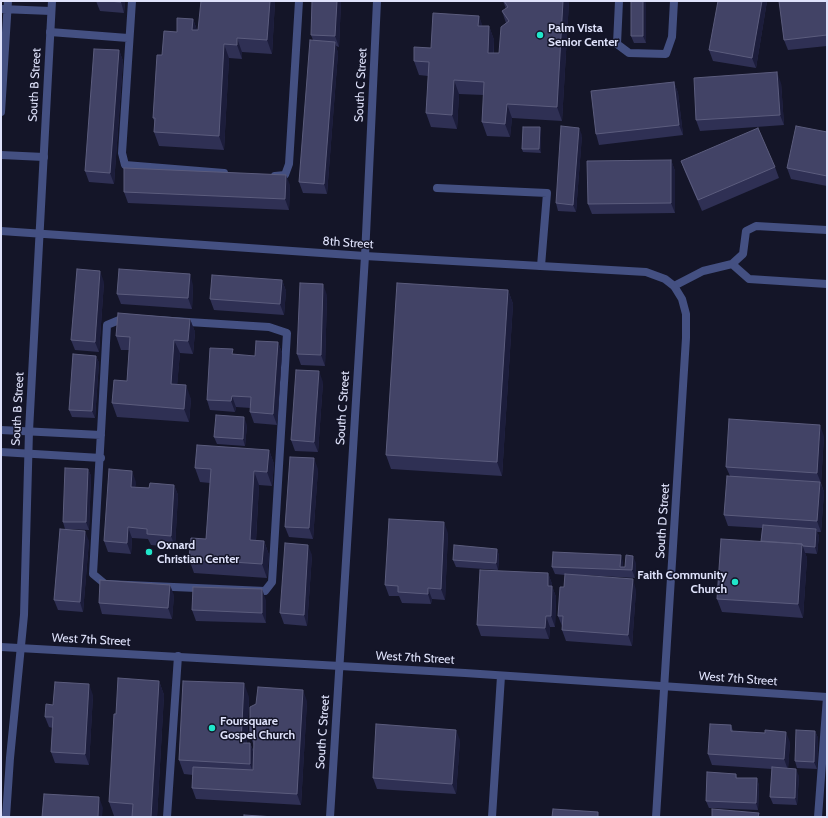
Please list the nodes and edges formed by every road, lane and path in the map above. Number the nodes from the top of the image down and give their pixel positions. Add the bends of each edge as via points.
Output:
1 (52, 1) edge
2 (132, 1) edge
3 (299, 1) edge
4 (377, 1) edge
5 (619, 1) edge
6 (674, 1) edge
7 (6, 7) edge
8 (51, 12) junction
9 (50, 32) junction
10 (128, 38) junction
11 (1, 112) edge
12 (1, 155) edge
13 (44, 157) junction
14 (235, 173) edge
15 (266, 176) edge
16 (437, 188) dead end
17 (827, 230) edge
18 (1, 231) edge
19 (40, 233) junction
20 (365, 256) junction
21 (732, 264) junction
22 (541, 266) junction
23 (827, 284) edge
24 (674, 286) junction
25 (682, 299) joint
26 (1, 430) edge
27 (29, 431) junction
28 (101, 435) junction
29 (1, 452) edge
30 (28, 454) junction
31 (100, 458) junction
32 (1, 647) edge
33 (20, 648) junction
34 (178, 656) junction
35 (339, 666) junction
36 (501, 676) junction
37 (664, 686) junction
38 (827, 697) edge
39 (6, 817) edge
40 (167, 817) edge
41 (330, 817) edge
42 (492, 817) edge
43 (656, 817) edge
44 (818, 817) edge

1 - 8 street, South B Street
2 - 10 street
3 - 15 street via 289,164 285,175
4 - 20 street, South C Street
5 - 6 street via 617,44 629,53 666,54 672,36
7 - 8 street
7 - 11 street
8 - 9 street, South B Street
9 - 10 street
9 - 13 street, South B Street
10 - 14 street via 122,153 126,165
12 - 13 street
13 - 19 street, South B Street
16 - 22 street via 547,193
17 - 21 street via 756,226 746,231 743,254
18 - 19 street, 8th Street
19 - 20 street, 8th Street
19 - 27 street, South B Street
20 - 22 street, 8th Street
20 - 35 street, South C Street
21 - 23 street via 749,279
21 - 24 street via 703,271
22 - 24 street, 8th Street via 646,272 665,279
24 - 25 street, 8th Street
25 - 37 street, South D Street via 686,314 686,338
26 - 27 street
27 - 28 street
27 - 30 street, South B Street
28 - 31 street
28 - 31 street via 107,325 124,318 269,327 286,332 272,582 265,591 105,584 93,574
29 - 30 street
30 - 31 street
30 - 33 street, South B Street via 24,615
32 - 33 street, West 7th Street
33 - 34 street, West 7th Street
33 - 39 street, South B Street
34 - 35 street, West 7th Street
34 - 40 street
35 - 36 street, West 7th Street
35 - 41 street, South C Street
36 - 37 street, West 7th Street
36 - 42 street
37 - 38 street, West 7th Street
37 - 43 street, South D Street
38 - 44 street

